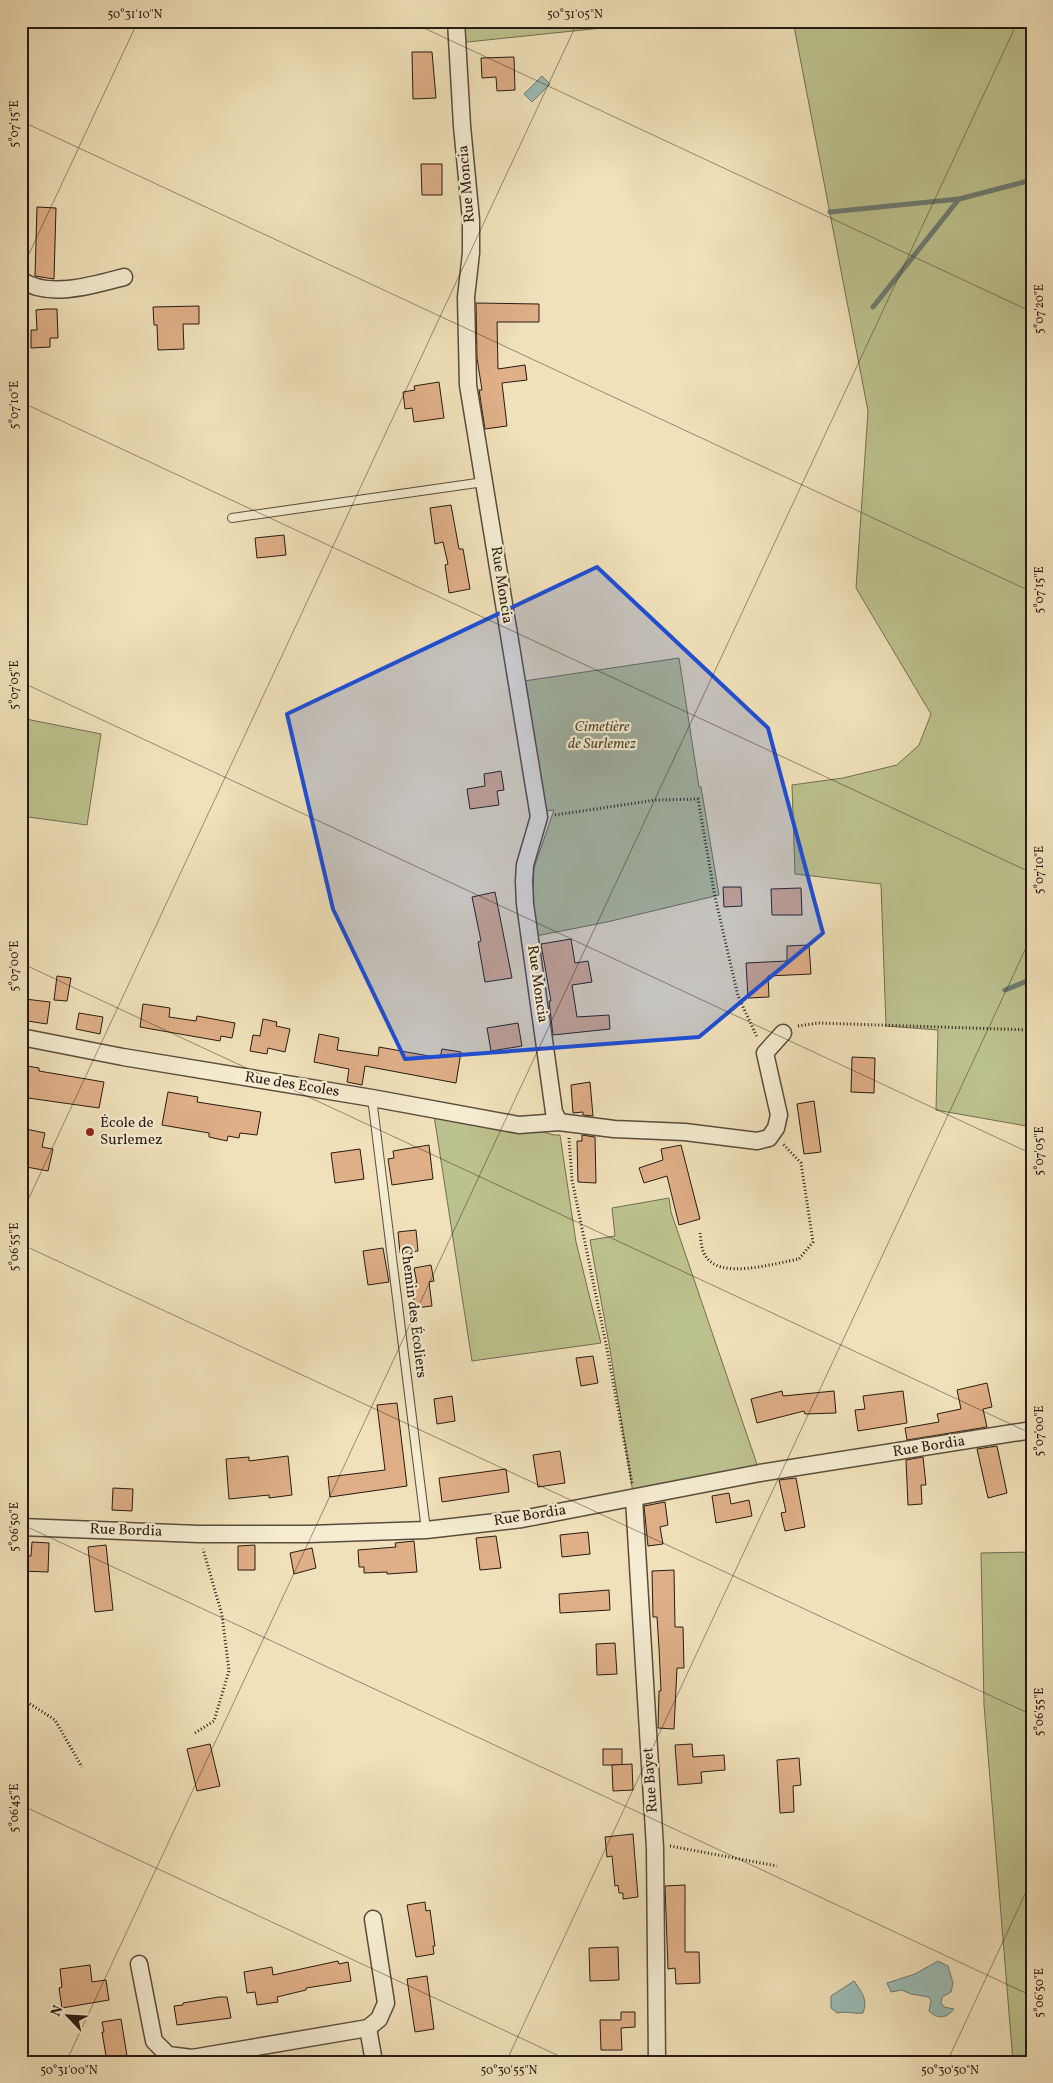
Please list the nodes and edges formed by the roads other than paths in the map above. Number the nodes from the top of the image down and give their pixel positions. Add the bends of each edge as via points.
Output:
1 (456, 21) edge
2 (124, 277) dead end
3 (21, 280) edge
4 (484, 482) junction
5 (232, 518) dead end
6 (783, 1033) road end
7 (21, 1037) edge
8 (372, 1098) junction
9 (562, 1123) junction
10 (1032, 1430) edge
11 (634, 1499) junction
12 (21, 1527) edge
13 (426, 1530) junction
14 (373, 1919) dead end
15 (139, 1964) dead end
16 (368, 2028) junction
17 (192, 2060) edge
18 (374, 2062) edge
19 (657, 2062) edge

1 - 4 street, Rue Moncia via 471,220 466,298 468,385
2 - 3 street via 82,288 31,287
4 - 5 lane
4 - 9 street, Rue Moncia via 539,817 525,865 525,904 554,1112
6 - 9 street via 765,1054 779,1115 769,1138 757,1141
7 - 8 street, Rue des Ecoles
8 - 9 street, Rue des Ecoles via 519,1125
8 - 13 lane, Chemin des Écoliers
10 - 11 street, Rue Bordia via 760,1473
11 - 13 street, Rue Bordia via 522,1519
11 - 19 street, Rue Bayet via 655,1843
12 - 13 street, Rue Bordia via 199,1534
14 - 16 street via 386,2004 379,2019
15 - 17 street via 154,2041 168,2055
16 - 17 street
16 - 18 street

